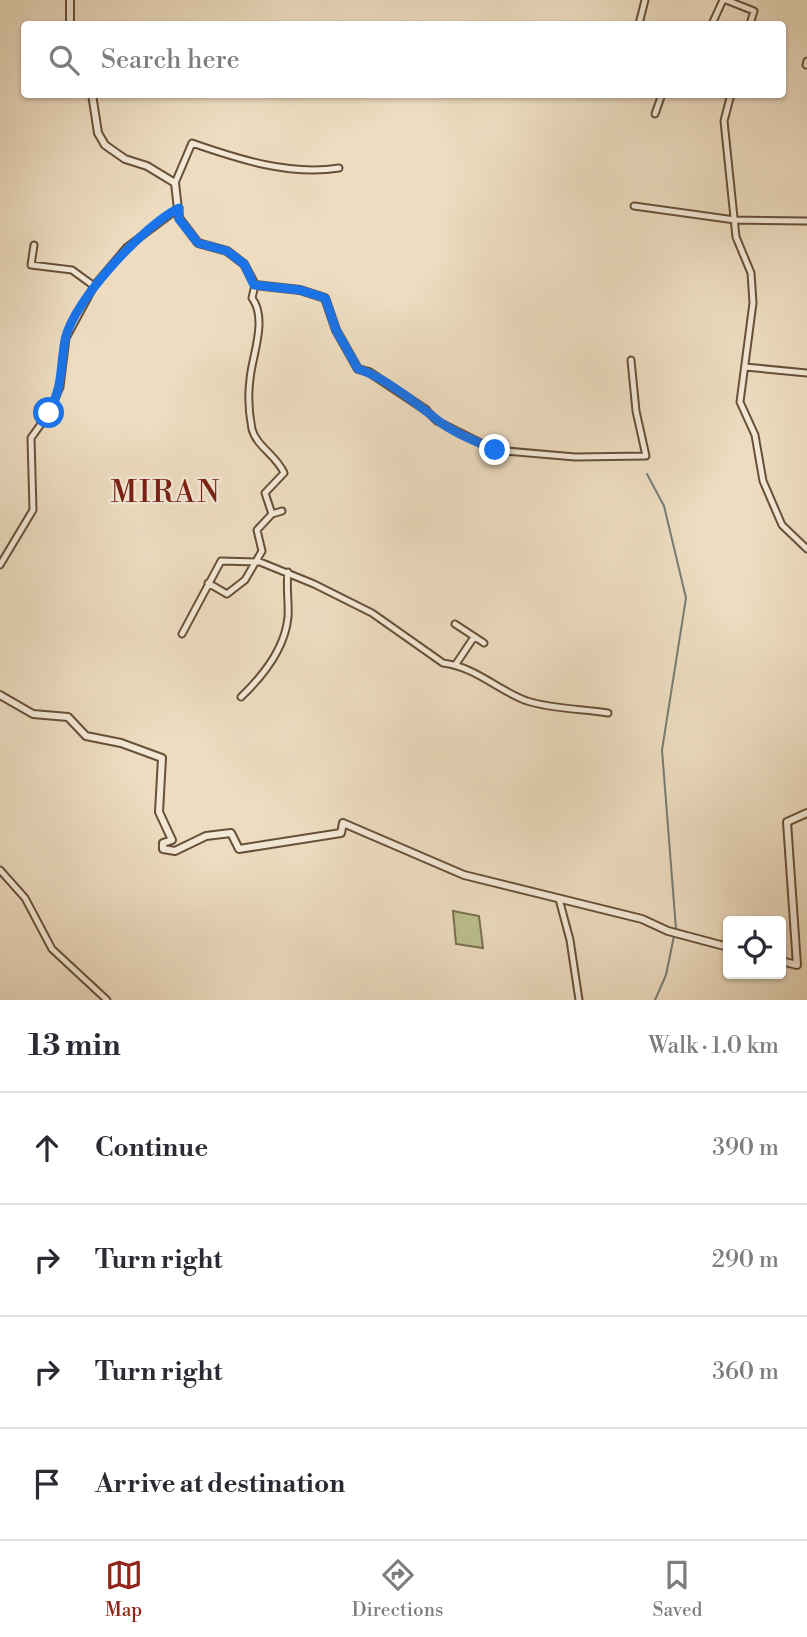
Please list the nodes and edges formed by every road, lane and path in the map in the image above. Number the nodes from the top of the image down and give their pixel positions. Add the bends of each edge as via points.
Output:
1 (70, 0) edge
2 (645, 0) edge
3 (724, 0) edge
4 (70, 21) edge
5 (640, 21) edge
6 (714, 21) edge
7 (751, 21) edge
8 (93, 98) edge
9 (661, 98) edge
10 (729, 98) edge
11 (655, 114) dead end
12 (339, 168) dead end
13 (175, 183) junction
14 (634, 206) dead end
15 (179, 208) junction
16 (735, 220) junction
17 (806, 221) edge
18 (34, 245) dead end
19 (254, 285) junction
20 (94, 286) junction
21 (631, 360) dead end
22 (745, 367) junction
23 (807, 373) edge
24 (426, 410) joint
25 (282, 511) dead end
26 (272, 514) junction
27 (807, 549) edge
28 (256, 562) junction
29 (0, 565) edge
30 (288, 572) junction
31 (208, 583) junction
32 (454, 624) dead end
33 (182, 635) dead end
34 (474, 637) junction
35 (484, 643) dead end
36 (456, 664) junction
37 (0, 695) edge
38 (241, 697) dead end
39 (608, 713) dead end
40 (807, 813) edge
41 (0, 870) edge
42 (559, 899) junction
43 (723, 946) edge
44 (786, 962) edge
45 (107, 1000) edge
46 (579, 1000) edge

1 - 4 street
2 - 5 street
3 - 6 street
3 - 7 street via 754,11
8 - 13 street via 98,133 105,145
9 - 11 street
10 - 16 street via 724,121
12 - 13 street via 311,171 243,161 192,143
13 - 15 street
14 - 16 street
15 - 19 street via 179,219 198,243 227,251 244,264
15 - 20 street via 127,247
16 - 17 street
16 - 22 street via 736,237 751,273 753,303
18 - 20 street via 31,265 72,270
19 - 24 street via 325,298 336,330 358,369
19 - 26 street via 257,337 250,379 251,426 284,473 265,493
20 - 29 street via 66,338 60,387 31,438 31,516
21 - 24 street via 646,456 575,457 495,450
22 - 23 street
22 - 27 street via 740,402 755,435 763,481 782,524
25 - 26 street
26 - 28 street via 257,530 262,551
28 - 30 street
28 - 31 street via 220,561
28 - 31 street via 245,580 226,594
30 - 36 street via 372,613 443,663
30 - 38 street via 288,615 277,651
31 - 33 street
32 - 34 street
34 - 35 street
34 - 36 street
36 - 39 street via 527,701
37 - 42 street via 33,714 68,717 86,736 162,758 159,812 172,840 163,843 163,849 175,851 206,836 231,833 239,849 341,833 343,823 464,876
40 - 44 street via 788,822 797,965
41 - 45 street via 25,898 52,950
42 - 43 street
42 - 46 street

